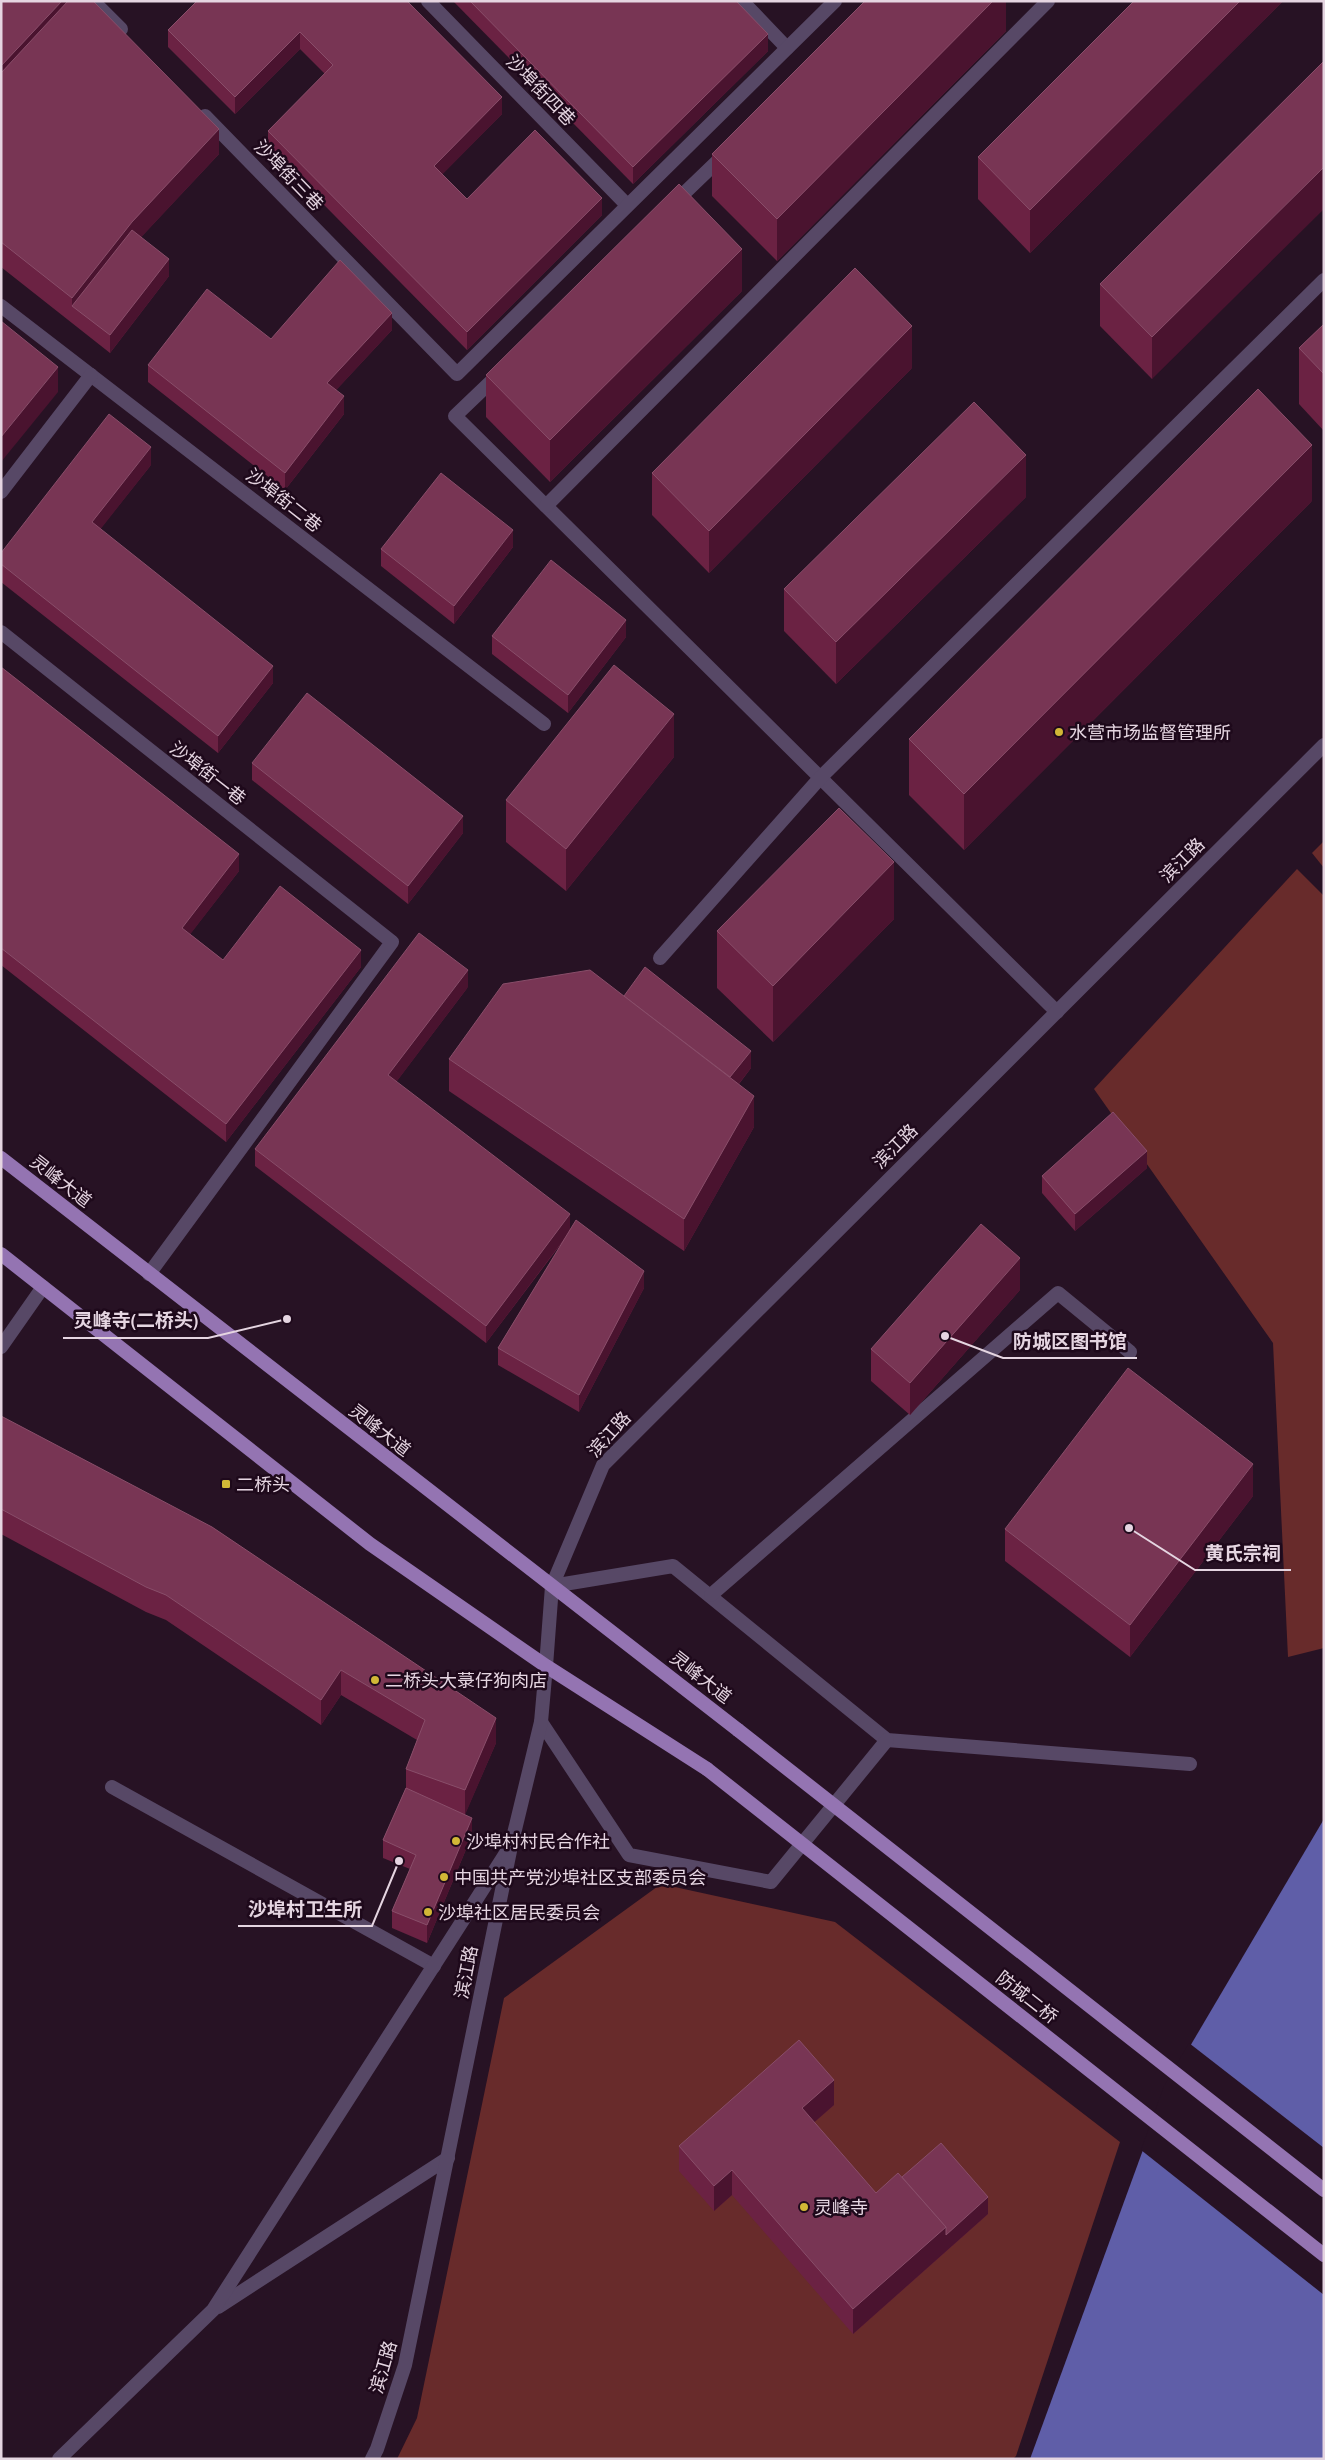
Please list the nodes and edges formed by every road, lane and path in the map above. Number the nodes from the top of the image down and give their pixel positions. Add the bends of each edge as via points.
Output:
1 (93, 1) edge
2 (428, 1) edge
3 (742, 1) edge
4 (834, 1) edge
5 (1048, 1) edge
6 (128, 36) edge
7 (787, 48) junction
8 (196, 107) edge
9 (733, 146) edge
10 (627, 206) junction
11 (661, 216) edge
12 (1324, 280) edge
13 (1, 306) edge
14 (512, 361) edge
15 (91, 375) junction
16 (1, 492) edge
17 (546, 506) junction
18 (1, 632) edge
19 (544, 724) dead end
20 (1324, 746) edge
21 (820, 778) junction
22 (660, 958) dead end
23 (1056, 1012) junction
24 (1, 1158) edge
25 (1, 1254) edge
26 (149, 1274) junction
27 (43, 1287) junction
28 (1, 1347) edge
29 (1130, 1352) dead end
30 (552, 1586) junction
31 (711, 1595) junction
32 (546, 1666) junction
33 (541, 1722) junction
34 (738, 1730) joint
35 (887, 1740) junction
36 (1190, 1764) dead end
37 (112, 1787) dead end
38 (511, 1846) junction
39 (434, 1966) junction
40 (448, 2158) junction
41 (1324, 2190) edge
42 (1324, 2255) edge
43 (213, 2310) junction
44 (59, 2459) edge
45 (372, 2459) edge

1 - 6 street
2 - 10 street, 沙埠街四巷
3 - 7 street
4 - 7 street
5 - 17 street
7 - 10 street
8 - 10 street, 沙埠街三巷 via 457,374
9 - 11 street
12 - 21 street
13 - 15 street, 沙埠街二巷
14 - 17 street via 455,416
15 - 16 street
15 - 19 street, 沙埠街二巷
17 - 21 street
18 - 26 street, 沙埠街一巷 via 392,942
20 - 23 street, 滨江路
21 - 22 street
21 - 23 street
23 - 30 street, 滨江路 via 603,1465
24 - 26 main road, 灵峰大道
25 - 27 main road
26 - 30 main road, 灵峰大道
27 - 28 street
27 - 32 main road via 370,1544
29 - 31 street via 1058,1293
30 - 31 street via 674,1566
30 - 32 street, 滨江路
30 - 34 main road, 灵峰大道
31 - 35 street
32 - 33 street, 滨江路
32 - 42 main road, 防城二桥, bridge via 707,1769
33 - 35 street via 629,1855 771,1882
33 - 38 street, 滨江路
34 - 41 main road, 防城二桥, bridge
35 - 36 street
37 - 39 street
38 - 39 street
38 - 40 street, 滨江路
39 - 43 street
40 - 43 street
40 - 45 street, 滨江路 via 406,2365
43 - 44 street

